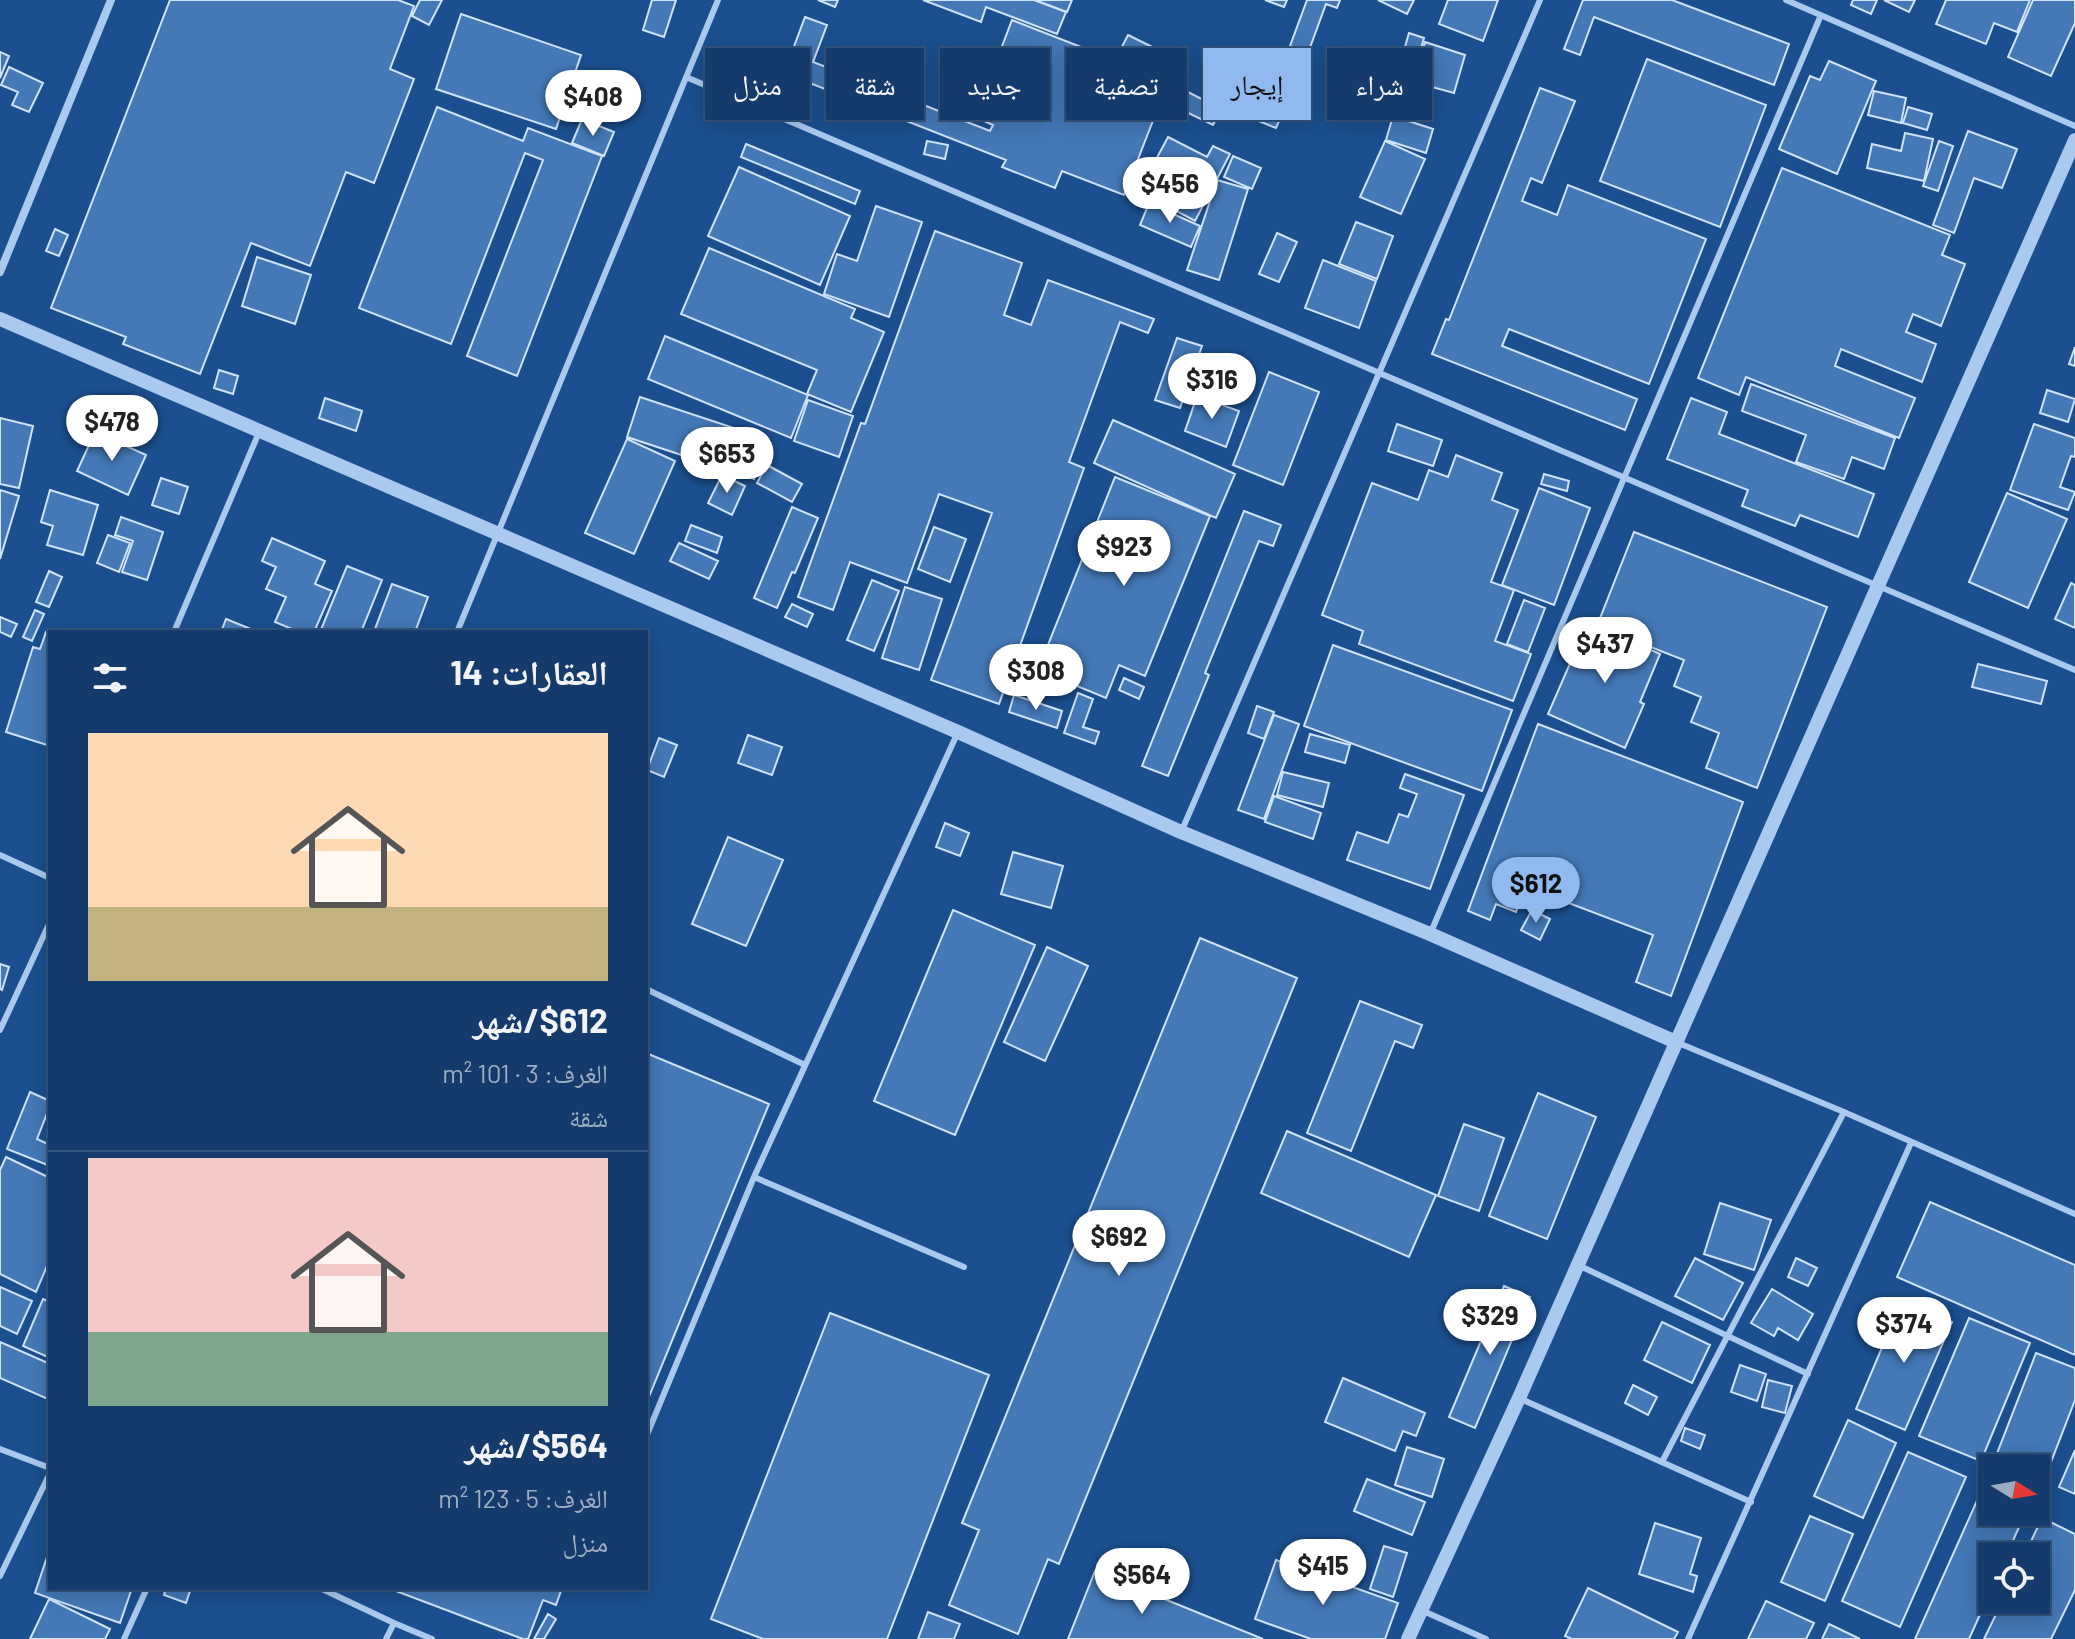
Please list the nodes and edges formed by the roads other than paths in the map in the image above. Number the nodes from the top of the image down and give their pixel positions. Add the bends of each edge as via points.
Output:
1 (111, 0) edge
2 (718, 0) edge
3 (1540, 0) edge
4 (1786, 0) edge
5 (1821, 15) junction
6 (686, 77) junction
7 (2075, 126) edge
8 (2075, 140) edge
9 (0, 272) edge
10 (0, 319) edge
11 (1380, 373) junction
12 (260, 430) junction
13 (1625, 477) junction
14 (498, 533) junction
15 (1878, 586) junction
16 (175, 630) edge
17 (458, 630) edge
18 (2075, 670) edge
19 (958, 732) junction
20 (1181, 832) junction
21 (0, 855) edge
22 (48, 877) edge
23 (48, 926) edge
24 (1430, 934) junction
25 (648, 990) edge
26 (0, 1030) edge
27 (1676, 1042) junction
28 (805, 1065) junction
29 (1844, 1112) junction
30 (1911, 1143) junction
31 (754, 1177) junction
32 (2075, 1214) edge
33 (1577, 1265) junction
34 (964, 1267) dead end
35 (1728, 1337) junction
36 (1808, 1374) junction
37 (1519, 1398) junction
38 (648, 1432) edge
39 (0, 1449) edge
40 (1662, 1462) junction
41 (48, 1470) edge
42 (48, 1475) edge
43 (1751, 1502) junction
44 (0, 1576) edge
45 (146, 1590) edge
46 (324, 1590) edge
47 (1421, 1610) junction
48 (394, 1623) junction
49 (124, 1639) edge
50 (386, 1639) edge
51 (432, 1639) edge
52 (1408, 1639) edge
53 (1486, 1639) edge
54 (1688, 1639) edge

1 - 9 street
2 - 6 lane
3 - 11 lane
4 - 5 lane
5 - 7 lane
5 - 13 lane
6 - 11 lane
6 - 14 lane
8 - 15 street
10 - 12 street
11 - 13 lane
11 - 20 lane
12 - 14 street
12 - 16 lane
13 - 15 lane
13 - 24 lane
14 - 17 lane
14 - 19 street
15 - 18 lane
15 - 27 street
19 - 20 street
19 - 28 lane
20 - 24 street
21 - 22 lane
23 - 26 lane
24 - 27 street
25 - 28 lane
27 - 29 lane
27 - 33 street
28 - 31 lane
29 - 30 lane
29 - 35 lane
30 - 32 lane
30 - 36 lane
31 - 34 lane
31 - 38 lane
33 - 35 lane
33 - 37 street
35 - 36 lane
35 - 40 lane
36 - 43 lane
37 - 40 lane
37 - 47 street
39 - 41 lane
40 - 43 lane
42 - 44 lane
43 - 54 lane
45 - 49 lane
46 - 48 lane
47 - 52 street
47 - 53 lane
48 - 50 lane
48 - 51 lane

